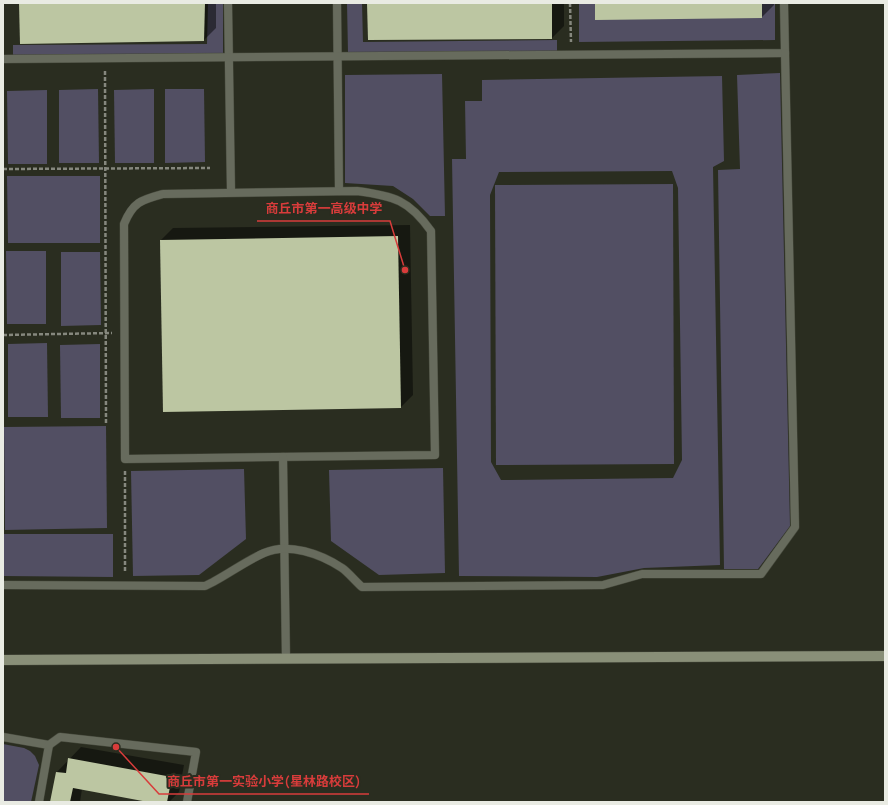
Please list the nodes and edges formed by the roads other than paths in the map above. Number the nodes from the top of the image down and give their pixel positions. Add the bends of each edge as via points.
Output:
1 (228, 3) edge
2 (337, 3) edge
3 (784, 3) edge
4 (785, 53) junction
5 (338, 56) junction
6 (229, 57) junction
7 (3, 59) edge
8 (339, 191) junction
9 (231, 192) junction
10 (283, 457) junction
11 (284, 549) junction
12 (3, 585) edge
13 (885, 656) edge
14 (286, 659) junction
15 (3, 660) edge
16 (3, 737) edge
17 (49, 745) junction
18 (39, 802) edge
19 (187, 802) edge

1 - 6 lane
2 - 5 lane
3 - 4 lane
4 - 5 lane
4 - 11 lane via 795,527 760,574 642,574 602,585 362,587 343,569 325,558
5 - 6 lane
5 - 8 lane
6 - 7 lane
6 - 9 lane
8 - 9 lane
8 - 10 lane via 382,194 404,203 421,217 431,231 435,455
9 - 10 lane via 163,194 143,199 129,212 124,224 125,459
10 - 11 lane
11 - 12 lane via 265,553 205,586
11 - 14 lane
13 - 14 street
14 - 15 street
16 - 17 lane
17 - 18 lane
17 - 19 lane via 60,737 196,752

